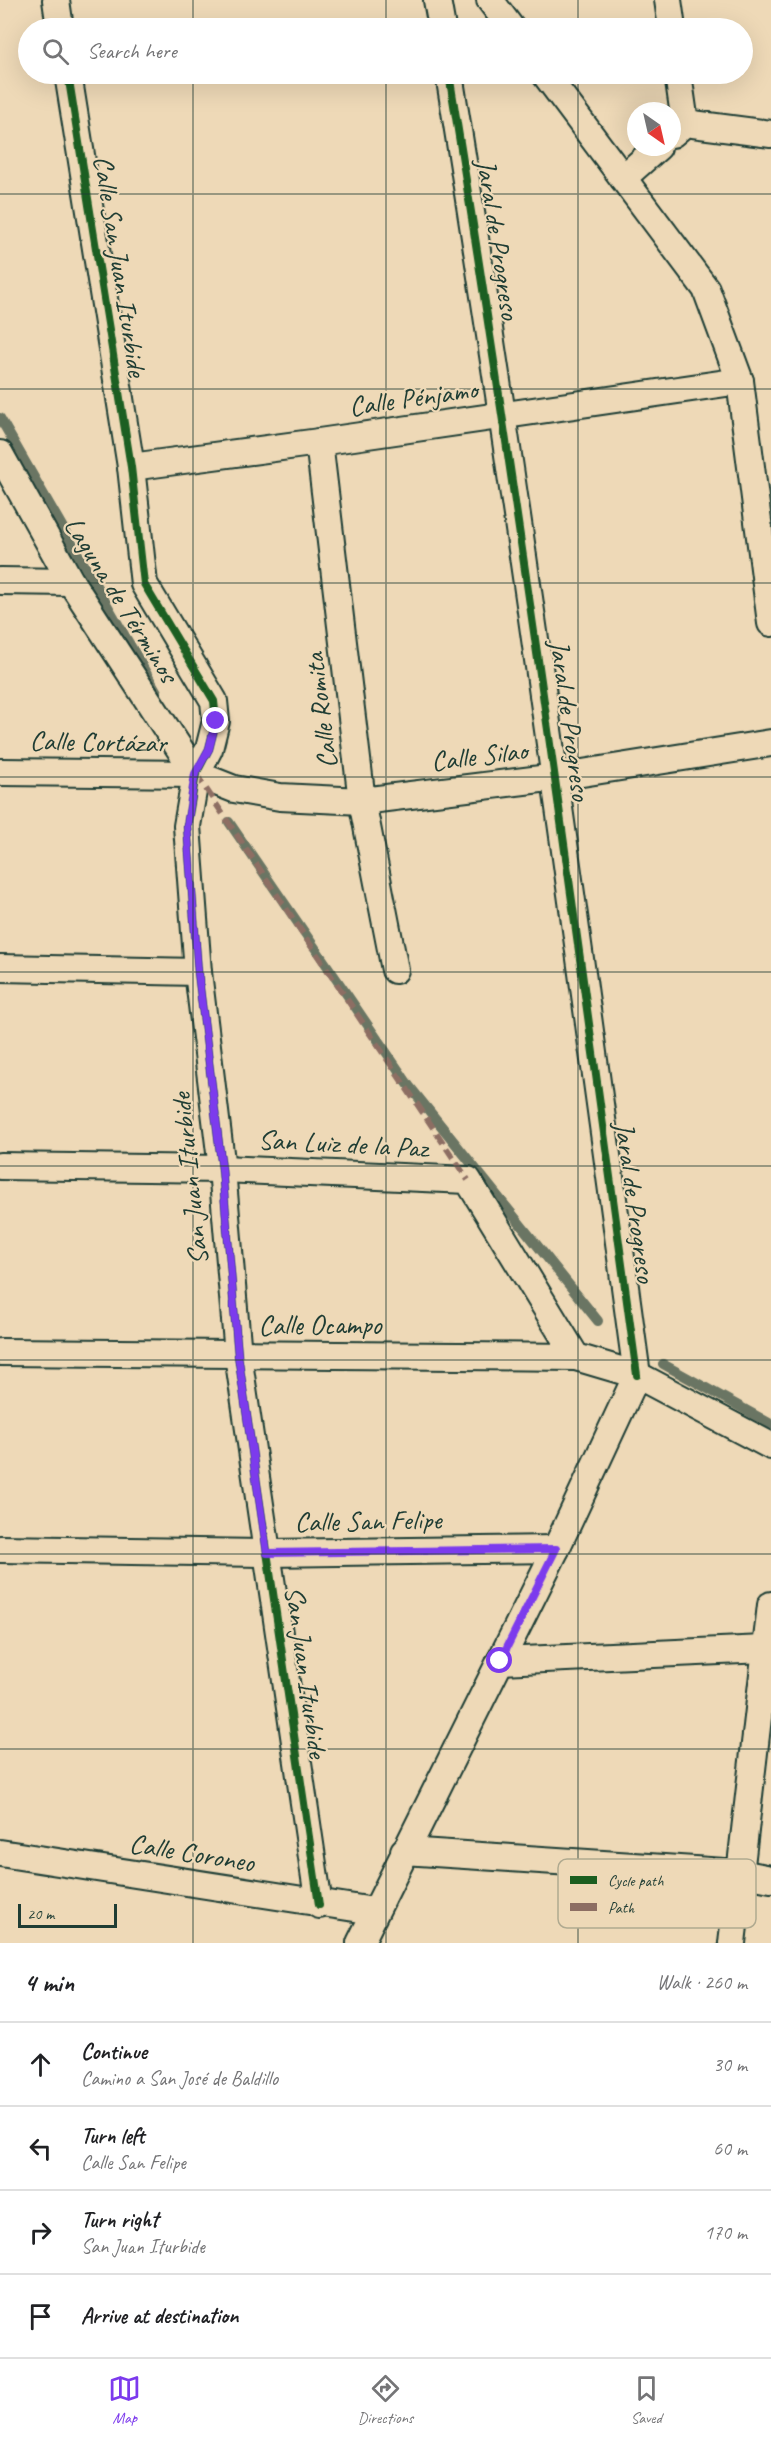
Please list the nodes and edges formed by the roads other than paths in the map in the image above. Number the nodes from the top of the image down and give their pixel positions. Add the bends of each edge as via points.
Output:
1 (56, 0) edge
2 (437, 0) edge
3 (490, 0) edge
4 (668, 0) edge
5 (59, 18) edge
6 (440, 18) edge
7 (504, 18) edge
8 (671, 18) edge
9 (70, 84) edge
10 (451, 84) edge
11 (552, 84) edge
12 (678, 84) edge
13 (678, 102) edge
14 (681, 129) edge
15 (771, 134) edge
16 (648, 156) edge
17 (623, 178) junction
18 (740, 381) junction
19 (504, 415) junction
20 (319, 442) junction
21 (0, 454) edge
22 (131, 466) junction
23 (0, 581) edge
24 (71, 582) junction
25 (771, 623) edge
26 (771, 743) edge
27 (0, 772) edge
28 (195, 774) junction
29 (556, 777) junction
30 (362, 801) junction
31 (0, 968) edge
32 (395, 970) dead end
33 (198, 972) junction
34 (0, 1166) edge
35 (222, 1169) junction
36 (0, 1352) edge
37 (238, 1355) junction
38 (576, 1357) junction
39 (637, 1375) junction
40 (771, 1446) edge
41 (0, 1549) edge
42 (556, 1549) junction
43 (267, 1553) junction
44 (771, 1605) edge
45 (764, 1649) junction
46 (500, 1661) junction
47 (404, 1851) junction
48 (0, 1853) edge
49 (742, 1859) edge
50 (558, 1862) edge
51 (756, 1877) edge
52 (771, 1880) edge
53 (319, 1905) junction
54 (374, 1911) junction
55 (734, 1928) edge
56 (360, 1943) edge
57 (732, 1943) edge

1 - 5 street
2 - 6 street
3 - 7 street
4 - 8 street
9 - 22 street, Calle San Juan Iturbide
10 - 19 street, Jaral de Progreso
11 - 17 street
12 - 13 street
14 - 15 street
16 - 17 street
17 - 18 street via 706,289
18 - 19 street, Calle Pénjamo
18 - 25 street
19 - 20 street, Calle Pénjamo
19 - 29 street, Jaral de Progreso
20 - 22 street, Calle Pénjamo
20 - 30 street, Calle Romita
21 - 24 street, Laguna de Términos
22 - 28 street, San Juan Iturbide via 144,584 214,701 216,721 209,749
23 - 24 street
24 - 28 street, Laguna de Términos
26 - 29 street, Calle Silao
27 - 28 street, Calle Cortázar
28 - 30 street, Calle Silao via 234,789 280,797
28 - 33 street, San Juan Iturbide via 187,826
29 - 30 street, Calle Silao
29 - 39 street, Jaral de Progreso
30 - 32 street, Calle Romita
31 - 33 street
33 - 35 street, San Juan Iturbide
34 - 35 street, San Luiz de la Paz
35 - 37 street, San Juan Iturbide
35 - 38 street, San Luiz de la Paz via 468,1180
36 - 37 street, Calle Ocampo
37 - 38 street, Calle Ocampo
37 - 43 street, San Juan Iturbide
38 - 39 street, Calle Ocampo
39 - 40 street, Calle Ocampo
39 - 42 street
41 - 43 street, Calle San Felipe
42 - 43 street, Calle San Felipe
42 - 46 street
43 - 53 street, San Juan Iturbide
44 - 45 street
45 - 46 street
45 - 49 street
46 - 47 street
47 - 50 street
47 - 54 street
48 - 53 street, Calle Coroneo
51 - 52 street
53 - 54 street, Calle Coroneo
54 - 56 street
55 - 57 street

